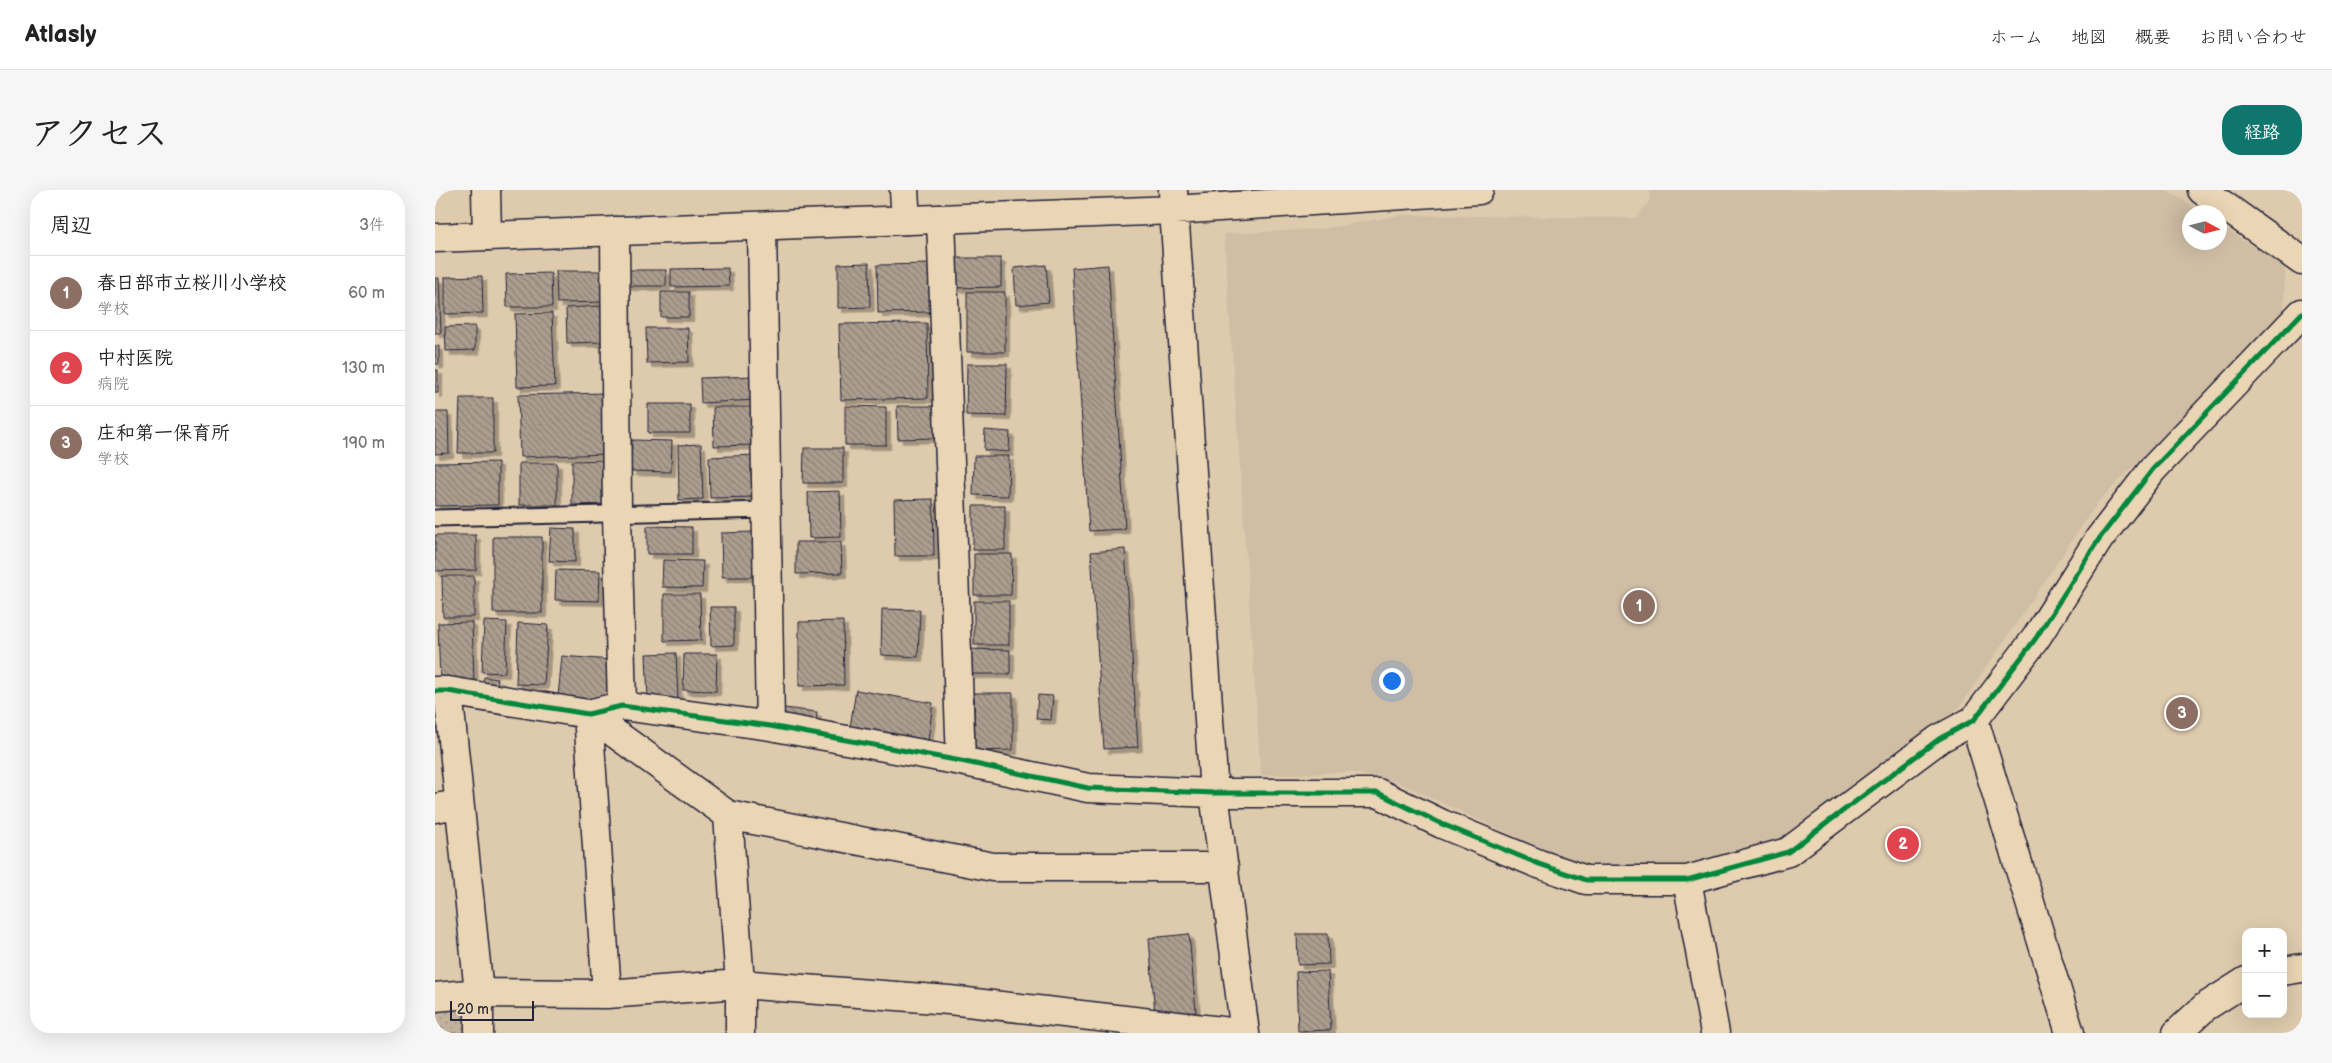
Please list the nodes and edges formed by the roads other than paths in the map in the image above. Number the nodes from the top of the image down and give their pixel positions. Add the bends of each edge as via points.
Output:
1 (486, 190) edge
2 (904, 190) edge
3 (1479, 190) edge
4 (2210, 192) edge
5 (1351, 194) edge
6 (1174, 200) edge
7 (941, 219) junction
8 (906, 220) junction
9 (762, 226) junction
10 (615, 231) junction
11 (487, 236) junction
12 (435, 238) edge
13 (2302, 261) edge
14 (2302, 313) edge
15 (768, 510) junction
16 (617, 515) junction
17 (435, 518) edge
18 (441, 691) edge
19 (622, 706) junction
20 (588, 714) junction
21 (1974, 720) junction
22 (770, 726) junction
23 (961, 761) junction
24 (1214, 793) junction
25 (447, 806) edge
26 (728, 815) junction
27 (1224, 866) junction
28 (1687, 880) junction
29 (2302, 968) edge
30 (2287, 970) edge
31 (2242, 983) edge
32 (739, 984) junction
33 (479, 993) junction
34 (607, 994) junction
35 (435, 998) edge
36 (479, 1033) edge
37 (740, 1033) edge
38 (1239, 1033) edge
39 (1245, 1033) edge
40 (1715, 1033) edge
41 (2070, 1033) edge
42 (2177, 1033) edge

1 - 11 street
2 - 8 street
3 - 5 street
4 - 13 street
5 - 6 street
6 - 7 street
6 - 24 street
7 - 8 street
7 - 23 street
8 - 9 street
9 - 10 street
9 - 15 street
10 - 11 street
10 - 16 street
11 - 12 street
14 - 21 street via 2153,469 2099,539 2035,638
15 - 16 lane
15 - 22 street
16 - 17 lane
16 - 19 street
18 - 20 street
18 - 25 street
19 - 20 street
19 - 22 street
20 - 26 street
20 - 34 street
21 - 28 street via 1939,739 1788,852
21 - 41 street
22 - 23 street
23 - 24 street via 1088,788
24 - 27 street
24 - 28 street via 1378,793 1442,824 1586,880
25 - 33 street
26 - 27 street via 993,867
26 - 32 street
27 - 39 street
28 - 40 street
29 - 30 street
31 - 42 street via 2205,1007
32 - 34 street
32 - 37 street
32 - 38 street via 949,1000
33 - 34 street
33 - 35 street
33 - 36 street

